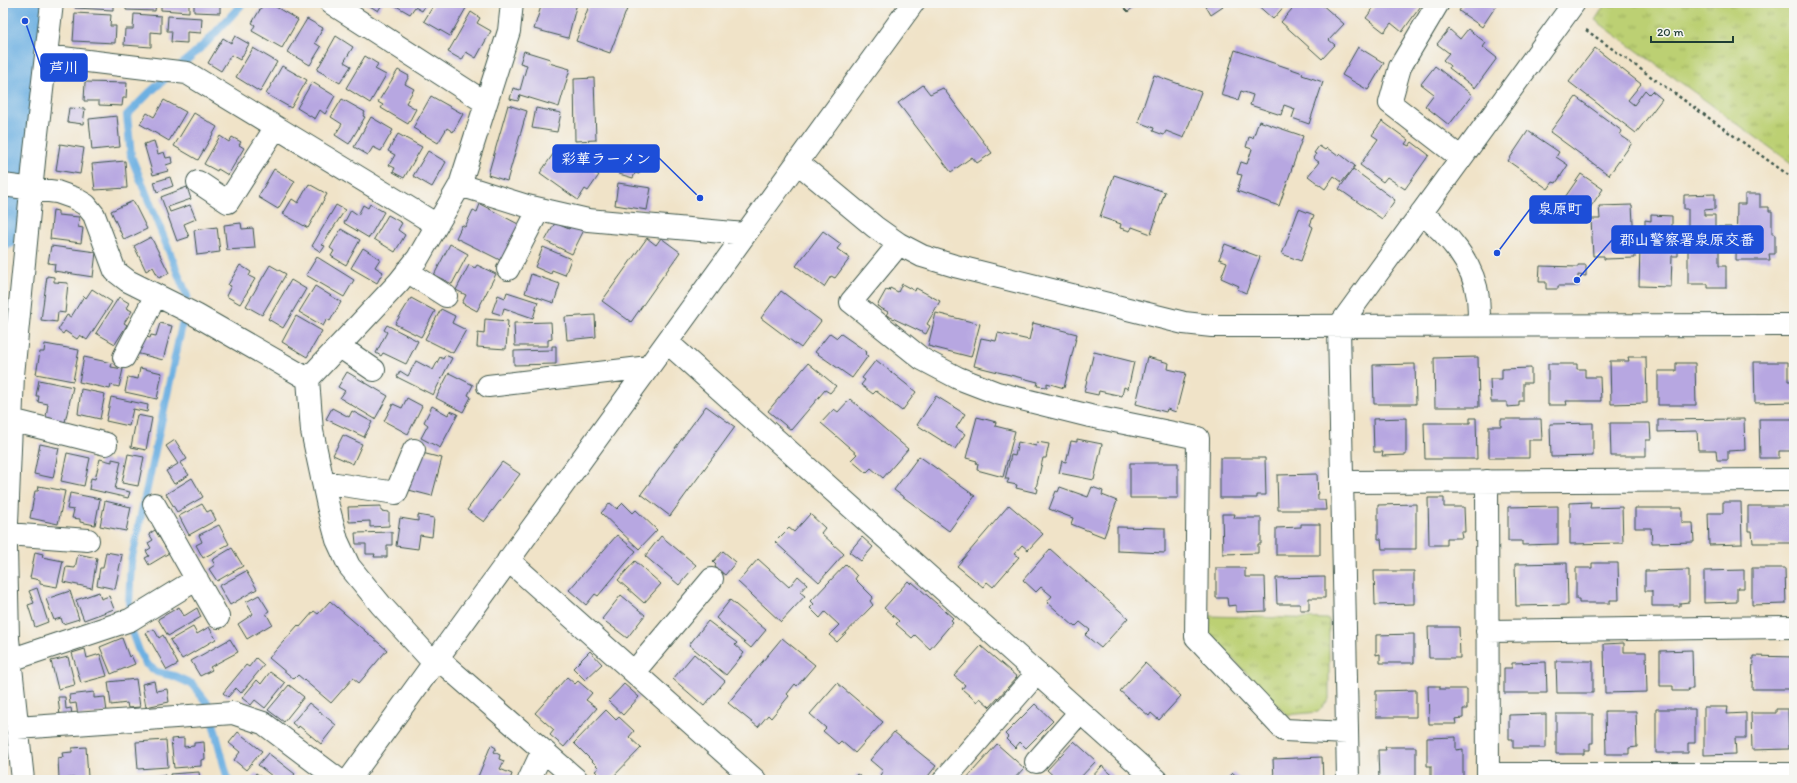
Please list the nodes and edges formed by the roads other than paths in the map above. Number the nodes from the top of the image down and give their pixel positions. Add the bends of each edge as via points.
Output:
1 (331, 3) edge
2 (512, 3) edge
3 (913, 3) edge
4 (1438, 3) edge
5 (47, 4) edge
6 (1570, 9) edge
7 (46, 56) junction
8 (486, 103) junction
9 (276, 127) junction
10 (1461, 158) junction
11 (797, 162) junction
12 (198, 182) dead end
13 (3, 185) edge
14 (460, 185) junction
15 (31, 188) junction
16 (540, 209) junction
17 (1421, 213) junction
18 (438, 225) junction
19 (745, 234) junction
20 (899, 244) junction
21 (508, 269) dead end
22 (408, 271) junction
23 (156, 295) junction
24 (446, 296) dead end
25 (1479, 325) junction
26 (1794, 325) edge
27 (1339, 326) junction
28 (667, 342) junction
29 (338, 346) junction
30 (124, 356) dead end
31 (649, 367) junction
32 (374, 370) dead end
33 (308, 379) junction
34 (488, 386) dead end
35 (11, 420) junction
36 (106, 444) dead end
37 (414, 450) dead end
38 (1794, 480) edge
39 (1487, 481) junction
40 (323, 482) junction
41 (1342, 482) junction
42 (154, 504) dead end
43 (7, 534) junction
44 (88, 540) dead end
45 (508, 560) junction
46 (197, 579) junction
47 (712, 579) dead end
48 (218, 617) dead end
49 (1794, 627) edge
50 (1487, 631) junction
51 (10, 660) junction
52 (435, 661) junction
53 (634, 672) junction
54 (1037, 673) junction
55 (1080, 712) junction
56 (17, 728) junction
57 (1347, 733) junction
58 (543, 750) junction
59 (1036, 762) dead end
60 (1794, 774) edge
61 (1488, 777) edge
62 (1150, 778) edge
63 (23, 780) edge
64 (339, 780) edge
65 (349, 780) edge
66 (530, 780) edge
67 (577, 780) edge
68 (755, 780) edge
69 (944, 780) edge
70 (1348, 780) edge

1 - 8 street
2 - 8 street via 509,31
3 - 11 street
4 - 10 street via 1400,66 1390,104
5 - 7 street
6 - 10 street
7 - 9 street via 188,73
7 - 15 street
8 - 14 street
9 - 12 street via 228,202
9 - 18 street
10 - 17 street
11 - 19 street
11 - 20 street
13 - 15 street
14 - 16 street
14 - 18 street
15 - 23 street via 57,192 86,206 94,214 115,271 128,281
15 - 35 street
16 - 19 street via 588,220
16 - 21 street
17 - 25 street via 1439,227 1450,240 1473,276 1478,297
17 - 27 street
18 - 22 street
19 - 28 street
20 - 27 street via 922,256 955,266 1184,323 1212,326
20 - 57 street via 851,302 922,359 958,378 997,393 1090,416 1198,438 1196,637 1284,730
22 - 24 street
22 - 29 street
23 - 30 street
23 - 33 street
25 - 26 street
25 - 27 street
27 - 41 street
28 - 31 street
28 - 54 street
29 - 32 street
29 - 33 street
31 - 34 street
31 - 45 street
33 - 40 street via 312,431
35 - 36 street
35 - 43 street
37 - 40 street via 396,493
38 - 39 street
39 - 41 street
39 - 50 street
40 - 52 street via 337,540 349,566 380,605
41 - 57 street
42 - 46 street
43 - 44 street
43 - 51 street
45 - 52 street
45 - 53 street
46 - 48 street
46 - 51 street via 130,620
47 - 53 street
49 - 50 street
50 - 61 street
51 - 56 street
52 - 58 street
52 - 65 street
53 - 68 street
54 - 55 street
54 - 69 street
55 - 59 street
55 - 62 street
56 - 63 street
56 - 64 street via 233,713 263,723
57 - 70 street
58 - 66 street
58 - 67 street
60 - 61 street

